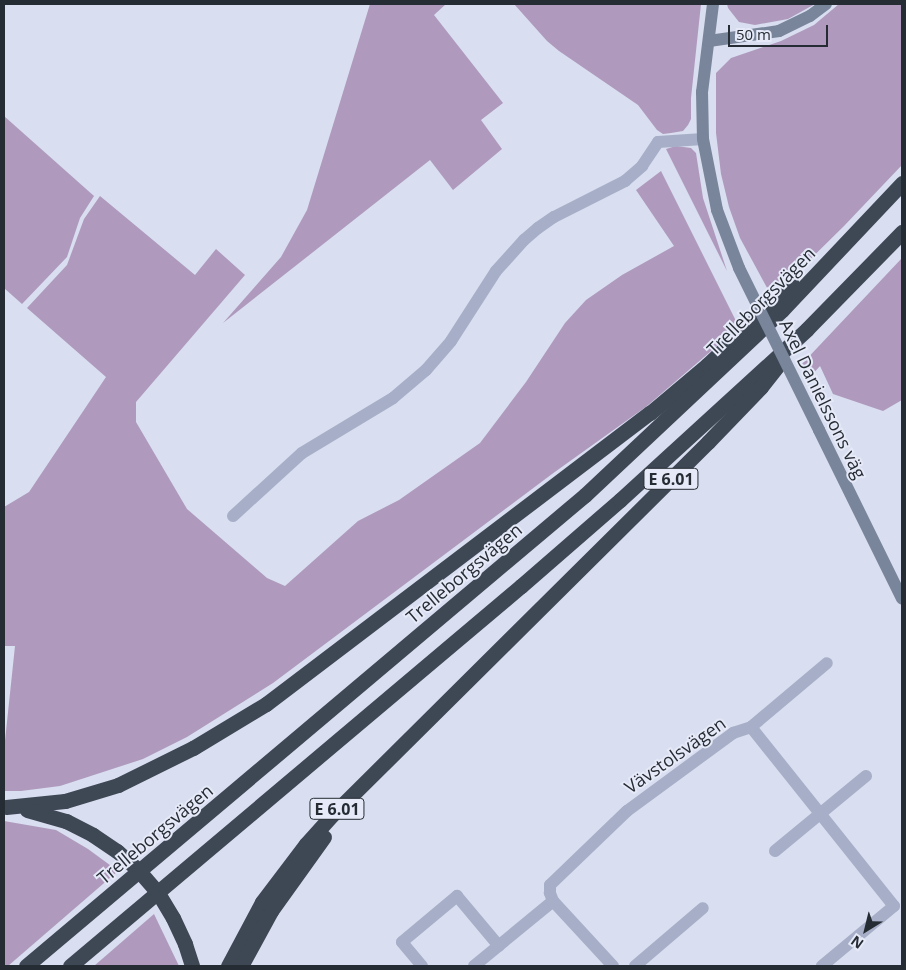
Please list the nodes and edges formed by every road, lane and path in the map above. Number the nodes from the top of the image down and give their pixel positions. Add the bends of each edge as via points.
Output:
1 (713, 4) edge
2 (826, 4) edge
3 (709, 41) junction
4 (703, 139) junction
5 (902, 183) edge
6 (902, 232) edge
7 (845, 242) junction
8 (807, 329) junction
9 (233, 516) dead end
10 (902, 599) edge
11 (826, 663) dead end
12 (751, 727) junction
13 (401, 746) junction
14 (866, 776) dead end
15 (5, 804) edge
16 (822, 815) junction
17 (775, 852) dead end
18 (553, 901) junction
19 (703, 908) dead end
20 (499, 946) junction
21 (26, 966) edge
22 (70, 966) edge
23 (192, 966) edge
24 (228, 966) edge
25 (241, 966) edge
26 (422, 966) edge
27 (474, 966) edge
28 (613, 966) edge
29 (635, 966) edge
30 (822, 966) edge

1 - 3 street, Axel Danielssons väg
2 - 3 street via 779,31
3 - 4 street, Axel Danielssons väg via 702,92
4 - 9 street via 658,142 642,166 625,181 538,228 496,271 451,341 426,370 380,407 302,453
4 - 10 street, Axel Danielssons väg, bridge via 717,210 739,268
5 - 7 highway, Trelleborgsvägen
6 - 8 highway
7 - 15 highway via 828,250 707,365 601,451 266,704 193,748 118,785 72,799 42,804
7 - 21 highway, Trelleborgsvägen via 782,310 585,495
8 - 13 highway, E 6.01 via 761,388 736,414
8 - 22 highway via 521,586
11 - 12 street, Vävstolsvägen
12 - 16 street
12 - 18 street, Vävstolsvägen via 733,733 627,811 550,885
13 - 24 highway, E 6.01 via 332,815 280,877 247,928
13 - 25 highway via 328,832 285,889
14 - 16 street
15 - 23 highway, bridge via 66,821 117,851 158,893 173,918
16 - 17 street
16 - 30 street via 894,906
18 - 20 street
18 - 28 street
19 - 29 street
20 - 26 street via 457,896 402,942
20 - 27 street

